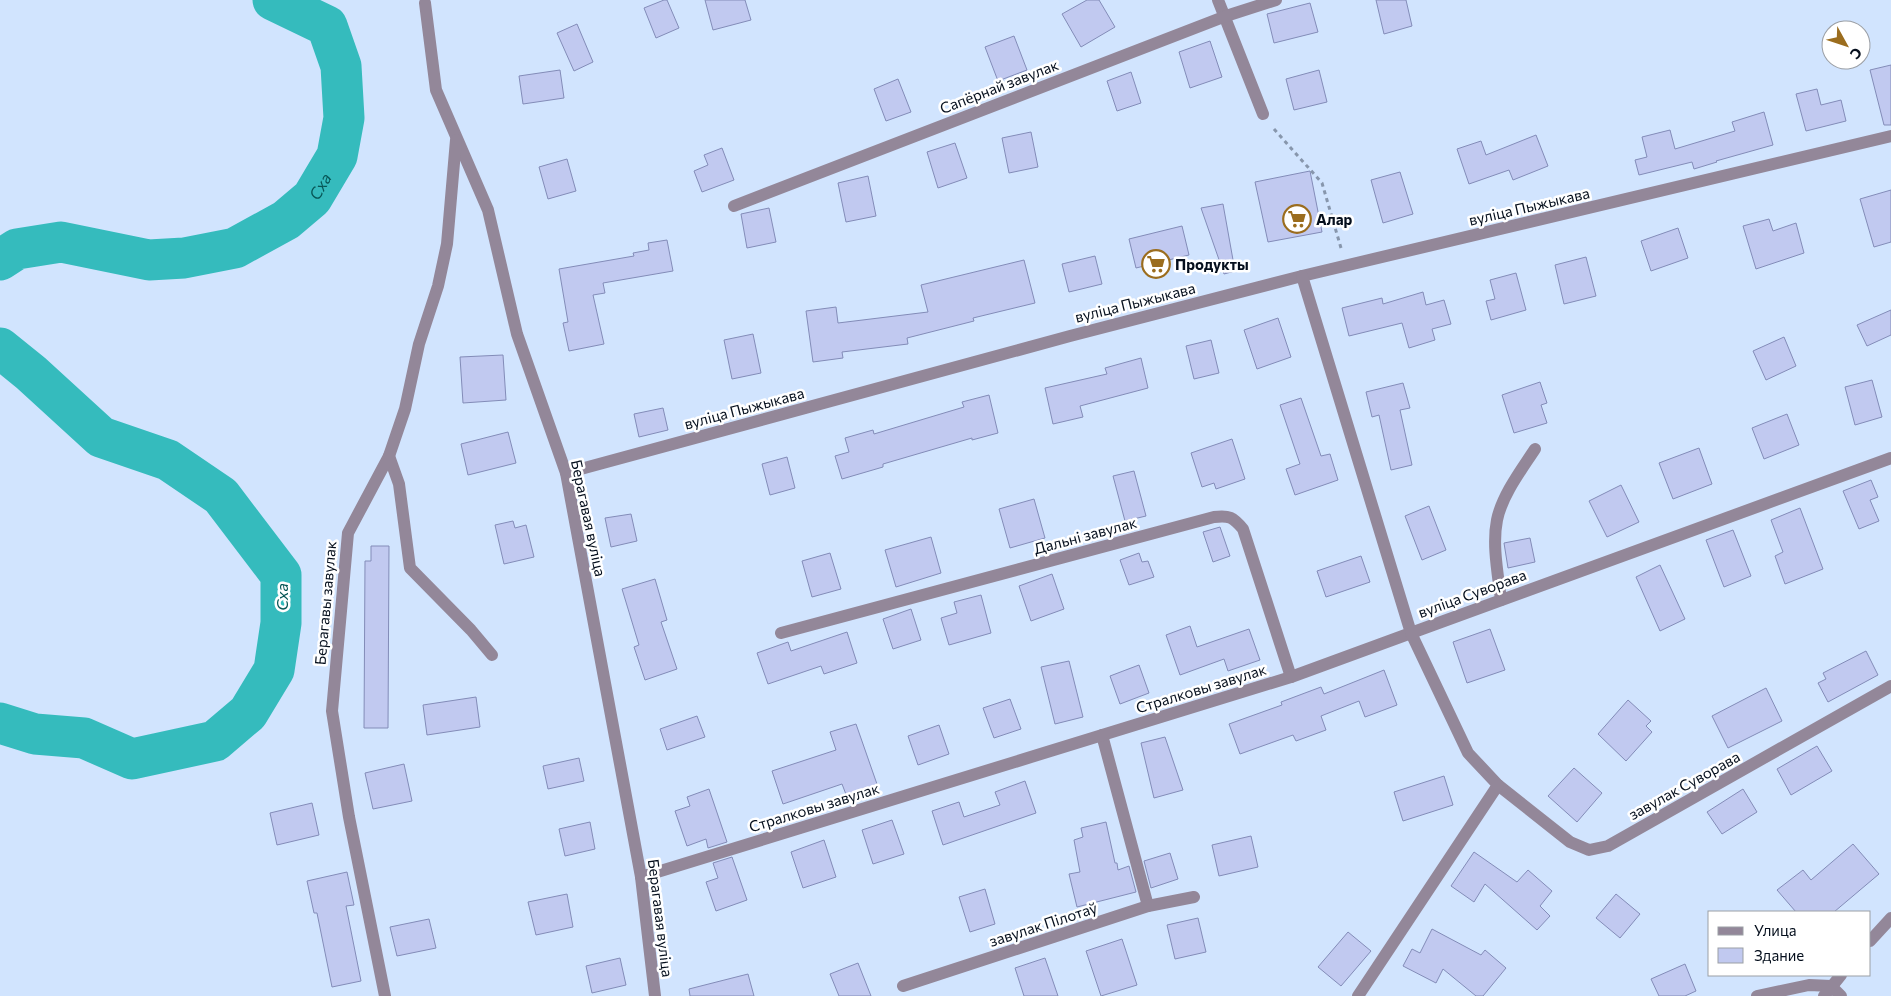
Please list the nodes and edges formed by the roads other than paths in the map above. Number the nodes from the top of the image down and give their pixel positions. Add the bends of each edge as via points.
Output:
1 (1218, 0) edge
2 (1276, 0) edge
3 (427, 1) edge
4 (1226, 16) junction
5 (1263, 114) road end
6 (1891, 136) edge
7 (456, 138) junction
8 (734, 206) dead end
9 (1302, 276) junction
10 (1535, 448) dead end
11 (389, 456) junction
12 (1891, 458) edge
13 (566, 473) junction
14 (1501, 600) junction
15 (781, 633) dead end
16 (1411, 633) junction
17 (492, 654) dead end
18 (1291, 677) junction
19 (1891, 686) edge
20 (1102, 735) junction
21 (1498, 785) junction
22 (641, 877) junction
23 (1194, 897) dead end
24 (1148, 906) junction
25 (1891, 918) edge
26 (1871, 940) edge
27 (1840, 976) edge
28 (903, 986) dead end
29 (1828, 991) edge
30 (385, 996) edge
31 (655, 996) edge
32 (1358, 996) edge
33 (1757, 996) edge
34 (1841, 996) edge

1 - 4 street
2 - 4 street, Сапёрнай завулак
3 - 7 street, Берагавая вуліца via 436,90
4 - 5 street
4 - 8 street, Сапёрнай завулак
6 - 9 street, вуліца Пыжыкава
7 - 11 street, Берагавы завулак via 447,244 438,286 419,344 405,410
7 - 13 street, Берагавая вуліца via 488,210 517,334
9 - 13 street, вуліца Пыжыкава
9 - 16 street
10 - 14 street via 1509,491 1497,519 1496,552
11 - 17 street via 399,484 410,568
11 - 30 street, Берагавы завулак via 348,533 332,711 349,817
12 - 14 street, вуліца Суворава
13 - 22 street, Берагавая вуліца
14 - 16 street, вуліца Суворава
15 - 18 street, Дальні завулак via 1226,516 1243,529
16 - 18 street, Стралковы завулак
16 - 21 street, вуліца Суворава via 1468,753
18 - 20 street, Стралковы завулак
19 - 21 street, завулак Суворава via 1608,846 1588,850 1570,842
20 - 22 street, Стралковы завулак
20 - 24 street
21 - 32 street
22 - 31 street, Берагавая вуліца
23 - 24 street, завулак Пілотаў
24 - 28 street, завулак Пілотаў
25 - 26 street
27 - 29 street
29 - 33 street via 1809,985
29 - 34 street

